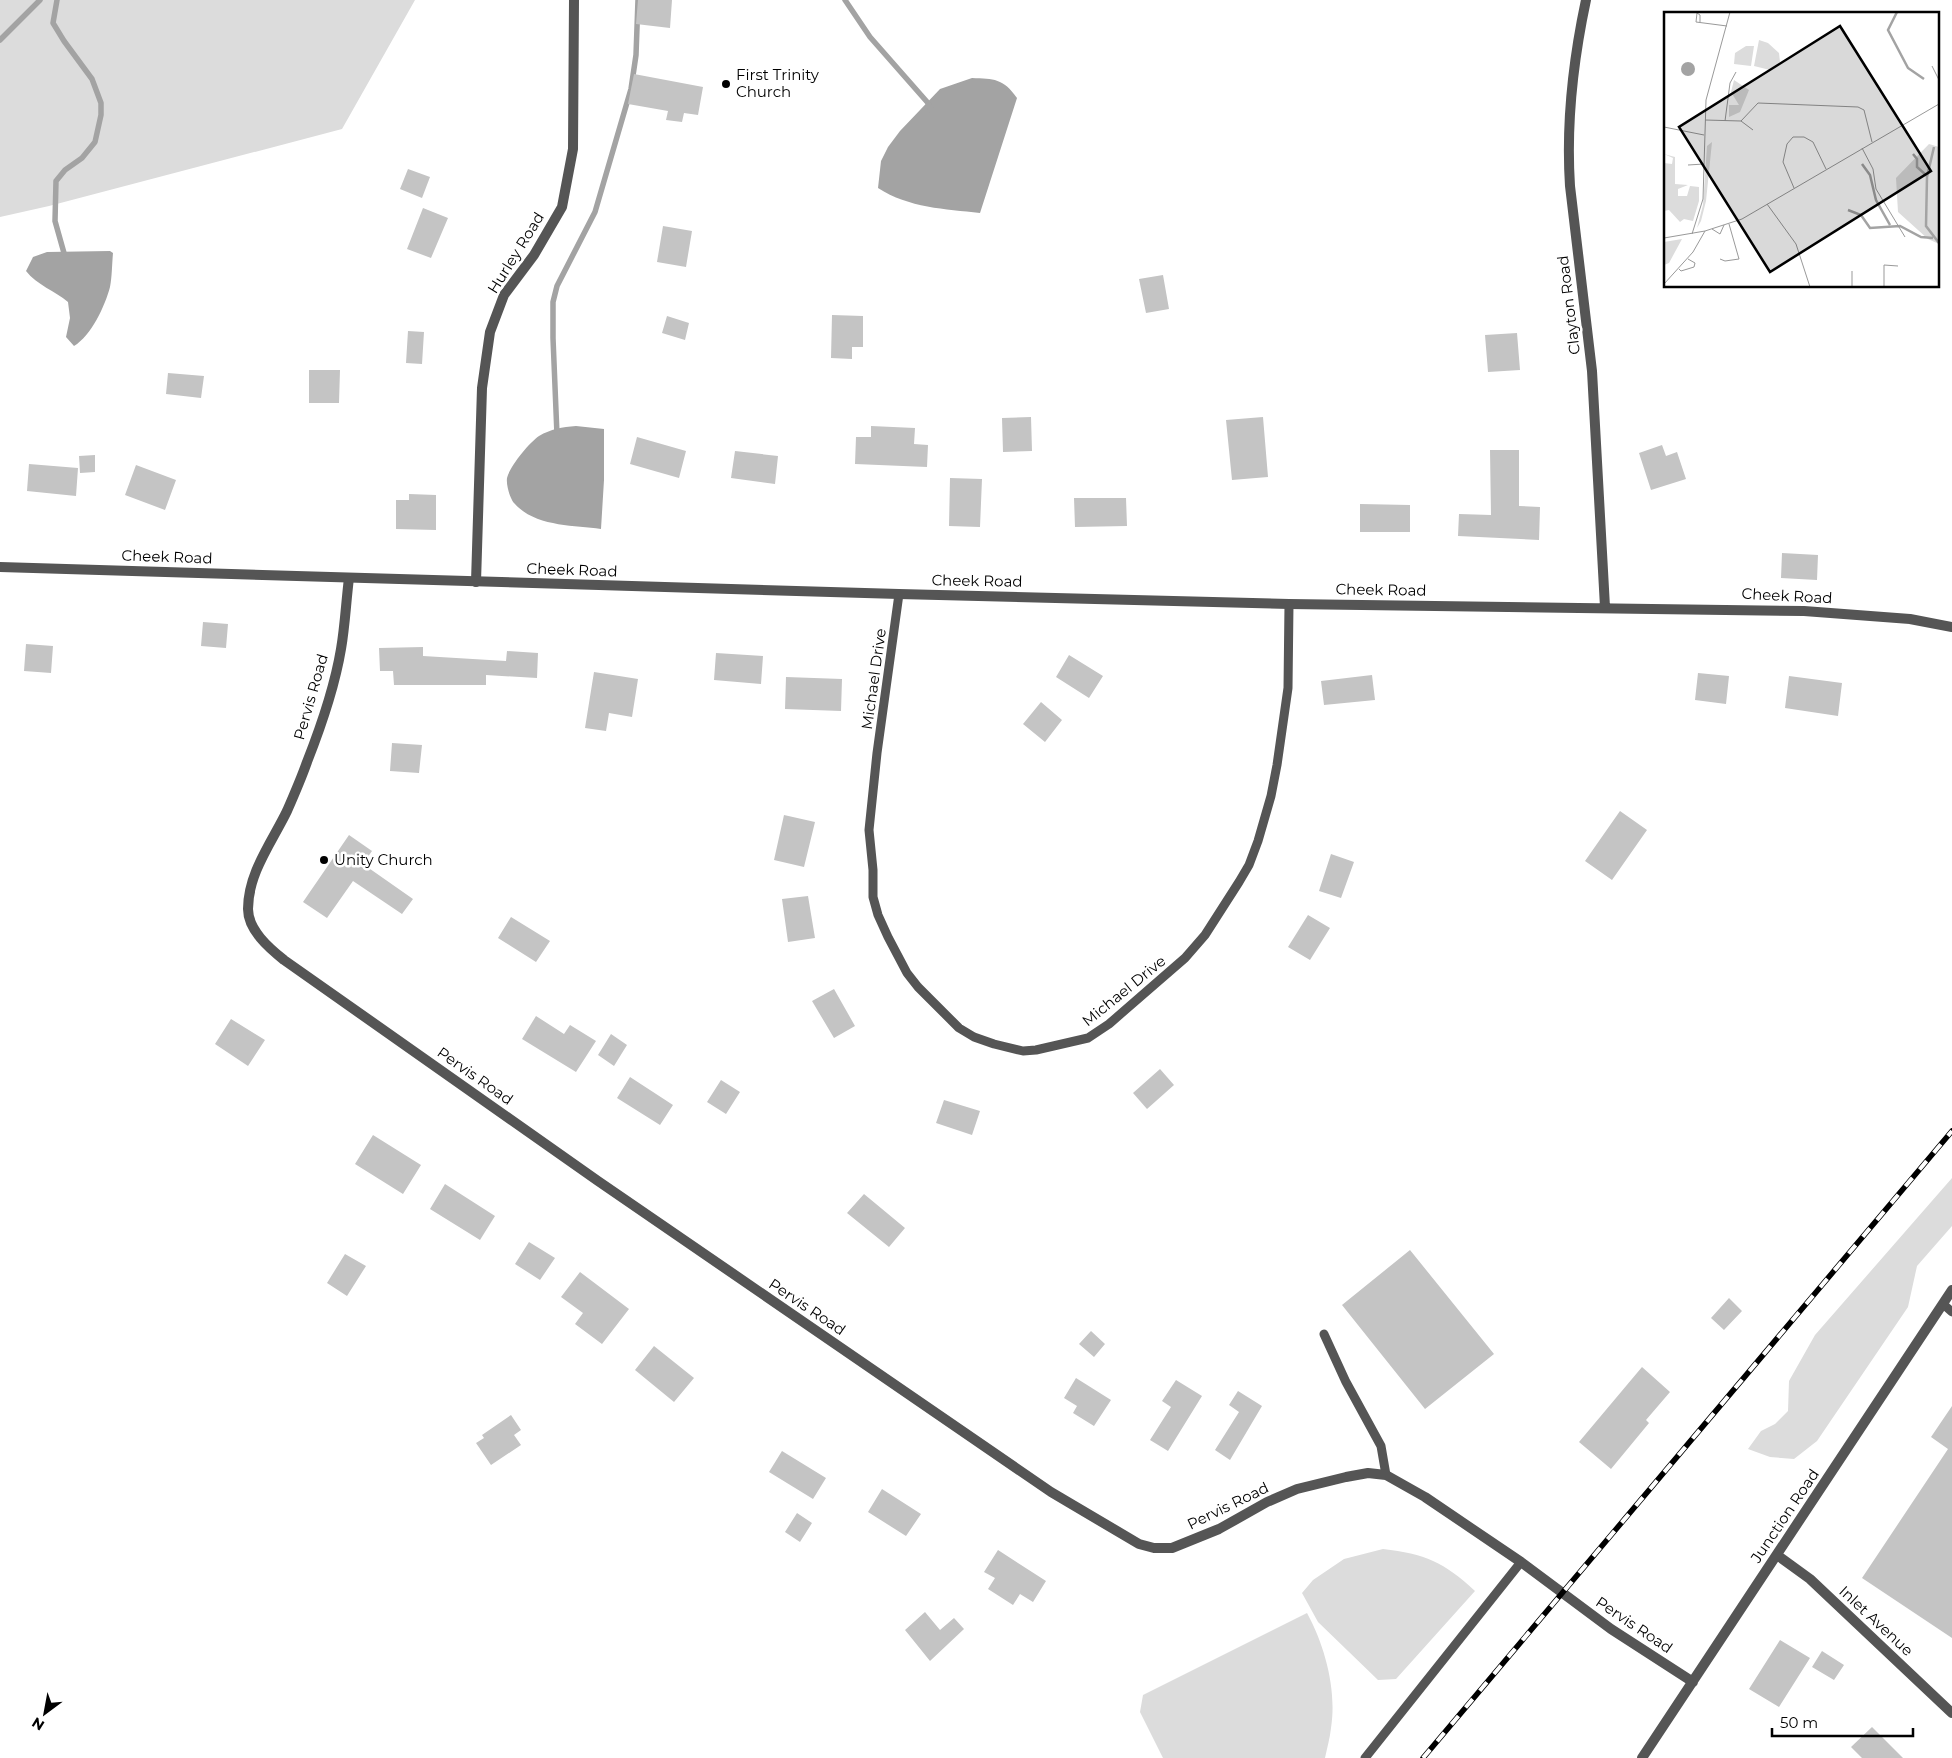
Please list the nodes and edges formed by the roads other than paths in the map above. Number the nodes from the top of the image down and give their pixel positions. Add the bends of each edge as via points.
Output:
1 (574, 0) edge
2 (1586, 0) edge
3 (0, 567) edge
4 (349, 578) junction
5 (476, 582) junction
6 (899, 594) junction
7 (1289, 604) junction
8 (1605, 607) junction
9 (1952, 627) edge
10 (1952, 1290) edge
11 (1943, 1304) junction
12 (1952, 1312) edge
13 (1324, 1334) dead end
14 (1386, 1475) junction
15 (1777, 1555) junction
16 (1521, 1562) junction
17 (1693, 1682) junction
18 (1952, 1713) edge
19 (1365, 1758) edge
20 (1642, 1758) edge

1 - 5 street, Hurley Road via 573,150 562,207 534,255 504,295 490,332 482,388
2 - 8 street, Clayton Road via 1571,102 1568,159 1592,371
3 - 4 street, Cheek Road
4 - 5 street, Cheek Road
4 - 14 street, Pervis Road via 341,650 329,695 308,761 255,873 249,897 247,911 252,925 271,950 598,1181 1026,1476 1139,1544 1172,1548 1219,1529 1297,1489 1346,1476
5 - 6 street, Cheek Road
6 - 7 street, Cheek Road
6 - 7 lane, Michael Drive via 869,830 873,897 888,937 918,987 959,1028 974,1037 1022,1051 1088,1038 1109,1024 1185,958 1205,936 1240,882 1258,841 1277,765 1288,688
7 - 8 street, Cheek Road
8 - 9 street, Cheek Road via 1804,611 1910,619
10 - 11 street, Junction Road
11 - 12 lane
11 - 15 street, Junction Road
13 - 14 lane via 1381,1446
14 - 16 street, Pervis Road via 1425,1497
15 - 17 street, Junction Road
15 - 18 street, Inlet Avenue via 1810,1579
16 - 17 street, Pervis Road via 1611,1629
16 - 19 lane
17 - 20 street, Junction Road

